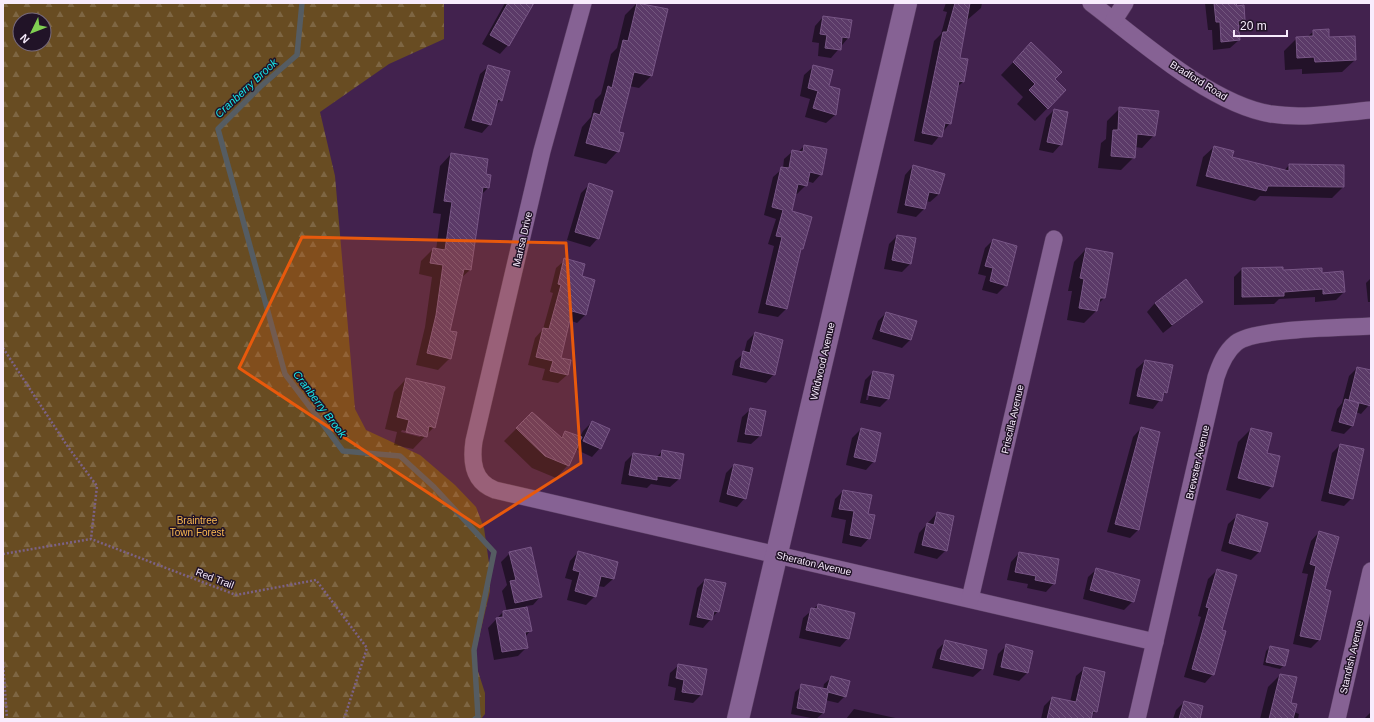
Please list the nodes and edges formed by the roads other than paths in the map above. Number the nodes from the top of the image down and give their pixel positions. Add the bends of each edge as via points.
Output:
1 (583, 3) edge
2 (906, 3) edge
3 (1091, 3) edge
4 (1125, 3) edge
5 (1114, 20) junction
6 (1371, 110) edge
7 (1054, 239) dead end
8 (1371, 326) edge
9 (477, 476) joint
10 (777, 555) junction
11 (1371, 571) edge
12 (970, 599) junction
13 (1155, 642) junction
14 (738, 719) edge
15 (1137, 719) edge
16 (1337, 719) edge

1 - 9 street, Marisa Drive via 542,151 474,441 473,459
2 - 10 street, Wildwood Avenue
3 - 5 street, Bradford Road
4 - 5 street
5 - 6 street, Bradford Road via 1198,82 1256,110 1270,114 1300,116
7 - 12 street, Priscilla Avenue
8 - 13 street, Brewster Avenue via 1255,335 1236,343 1224,358 1216,377
9 - 10 street, Sheraton Avenue via 487,487 495,490
10 - 12 street, Sheraton Avenue
10 - 14 street, Wildwood Avenue
11 - 16 street, Standish Avenue
12 - 13 street, Sheraton Avenue
13 - 15 street, Brewster Avenue

